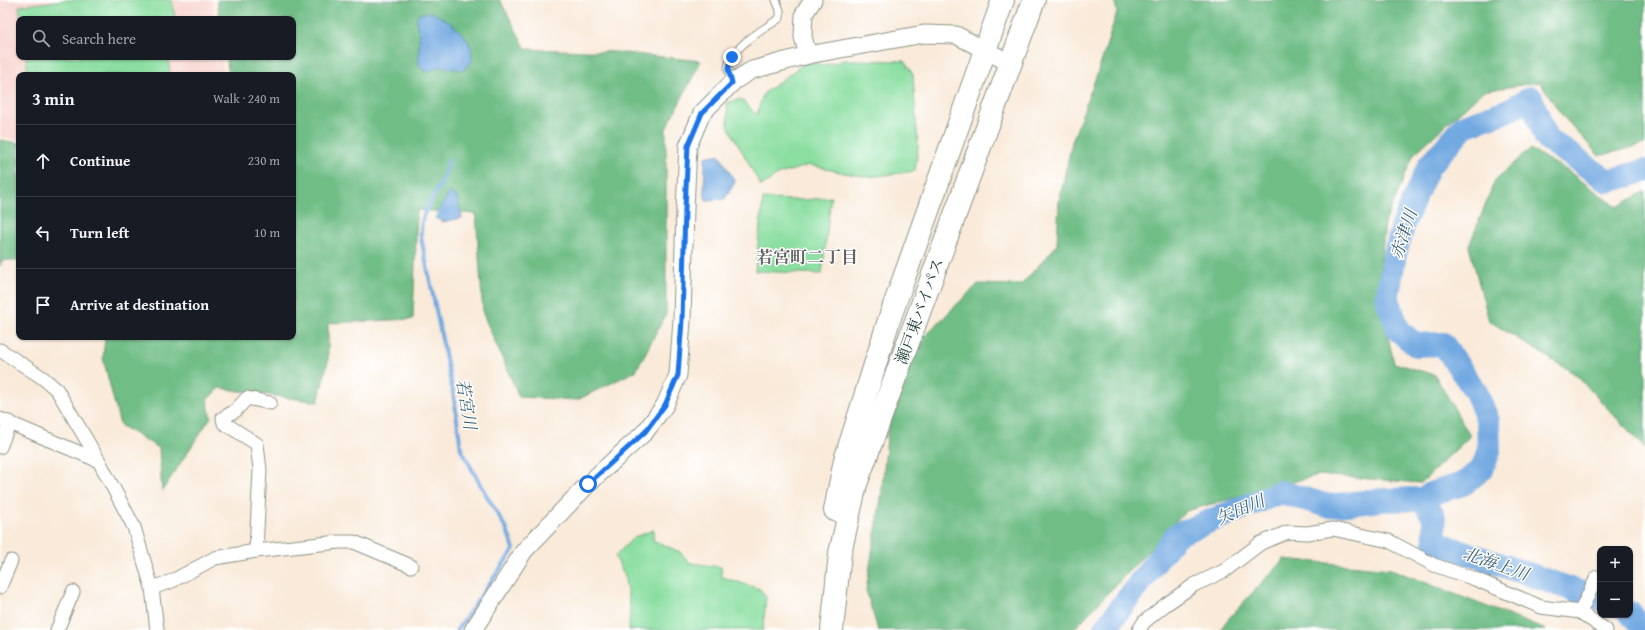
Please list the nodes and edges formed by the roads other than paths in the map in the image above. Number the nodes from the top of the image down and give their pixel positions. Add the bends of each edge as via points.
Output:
1 (776, 0) edge
2 (813, 0) edge
3 (1003, 0) edge
4 (1034, 0) edge
5 (985, 51) junction
6 (808, 55) junction
7 (1010, 63) junction
8 (732, 83) junction
9 (0, 350) edge
10 (270, 403) dead end
11 (5, 420) edge
12 (0, 447) edge
13 (99, 461) junction
14 (256, 551) junction
15 (11, 560) dead end
16 (411, 566) dead end
17 (1597, 577) dead end
18 (0, 587) edge
19 (152, 588) junction
20 (73, 592) dead end
21 (1580, 612) junction
22 (57, 630) edge
23 (157, 630) edge
24 (473, 630) edge
25 (824, 630) edge
26 (832, 630) edge
27 (1139, 630) edge
28 (1606, 630) edge

1 - 8 lane via 780,18 745,42 732,57 728,69
2 - 6 street via 804,14 803,37
3 - 5 highway, 瀬戸東バイパス
4 - 7 highway, 瀬戸東バイパス
5 - 6 street via 956,35 924,34
5 - 7 street
5 - 25 highway, 瀬戸東バイパス via 889,320 845,460 829,546 823,607
6 - 8 street via 752,70
7 - 26 highway, 瀬戸東バイパス via 856,484 840,553
8 - 24 street via 702,113 688,146 678,375 665,405 645,432 588,484 524,551
9 - 13 street via 44,378 57,390
10 - 14 street via 247,398 235,412 223,418 224,423 257,444 260,470
11 - 12 street
11 - 13 street
13 - 19 street via 134,527
14 - 16 street via 354,542
14 - 19 street via 215,558 172,581
15 - 18 street
17 - 21 street
19 - 23 street
20 - 22 street
21 - 27 street via 1541,607 1434,565 1389,541 1333,529 1307,533 1288,532 1261,543 1224,571 1194,585 1165,604 1144,622
21 - 28 street

